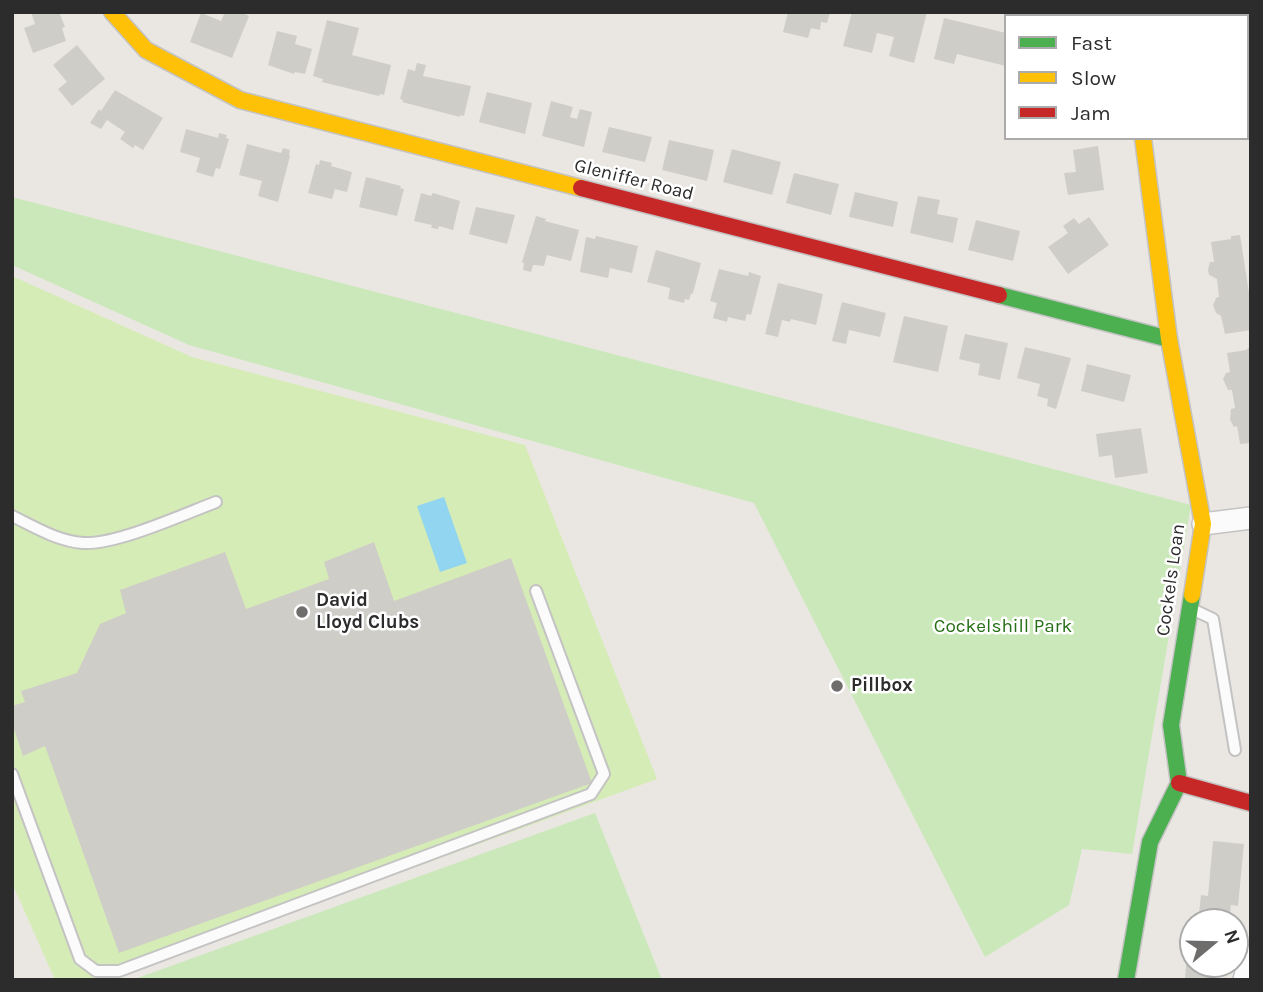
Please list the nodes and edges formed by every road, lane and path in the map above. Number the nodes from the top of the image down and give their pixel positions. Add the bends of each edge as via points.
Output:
1 (112, 12) edge
2 (1143, 140) edge
3 (1169, 339) junction
4 (216, 502) dead end
5 (12, 516) edge
6 (1251, 518) edge
7 (1203, 524) junction
8 (536, 591) dead end
9 (1189, 607) junction
10 (1235, 750) dead end
11 (12, 774) edge
12 (1179, 783) junction
13 (1251, 803) edge
14 (1251, 952) edge
15 (1126, 980) edge
16 (1244, 980) edge

1 - 3 street, Gleniffer Road via 146,50 240,100
2 - 3 street, Cockels Loan
3 - 7 street, Cockels Loan
4 - 5 lane via 107,542 57,537
6 - 7 street
7 - 9 street, Cockels Loan
8 - 11 lane via 604,774 591,794 119,971 96,971 80,959
9 - 10 lane via 1213,619
9 - 12 street, Cockels Loan via 1171,724
12 - 13 street
12 - 15 street via 1150,842
14 - 16 street

